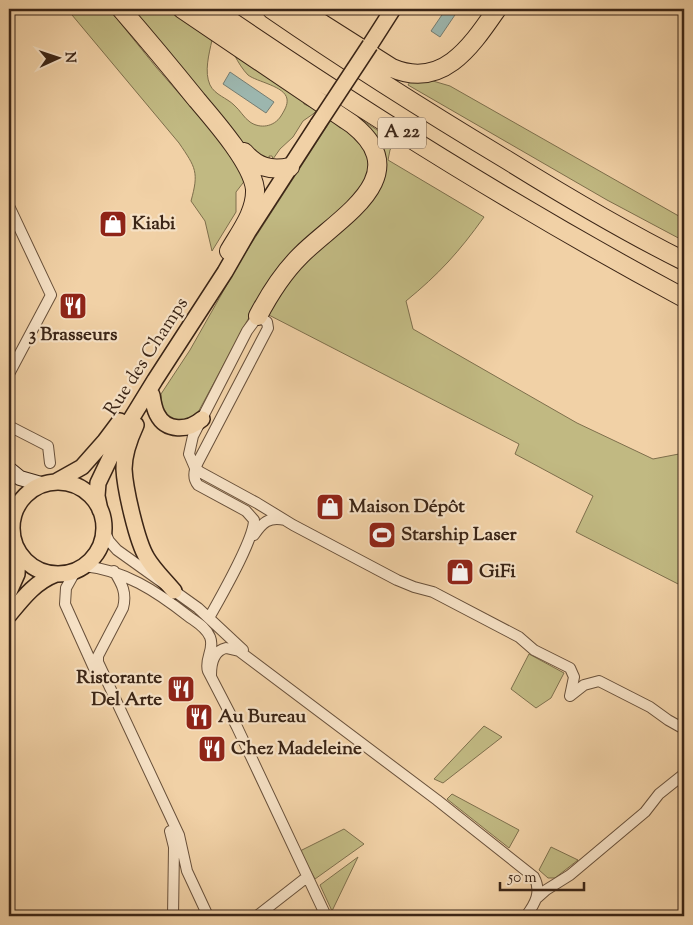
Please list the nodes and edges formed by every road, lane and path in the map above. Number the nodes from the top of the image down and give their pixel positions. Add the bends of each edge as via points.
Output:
1 (121, 9) edge
2 (182, 9) edge
3 (214, 9) edge
4 (271, 9) edge
5 (300, 9) edge
6 (393, 9) edge
7 (497, 9) edge
8 (228, 138) junction
9 (290, 167) junction
10 (9, 206) edge
11 (248, 232) junction
12 (229, 251) junction
13 (684, 261) edge
14 (666, 288) junction
15 (684, 298) edge
16 (684, 303) edge
17 (258, 316) junction
18 (166, 364) junction
19 (9, 374) edge
20 (152, 395) junction
21 (202, 419) junction
22 (9, 426) edge
23 (50, 463) dead end
24 (195, 468) junction
25 (9, 469) edge
26 (57, 481) junction
27 (41, 484) junction
28 (100, 510) junction
29 (286, 521) junction
30 (10, 522) edge
31 (104, 530) junction
32 (245, 549) junction
33 (18, 551) junction
34 (80, 568) junction
35 (114, 571) junction
36 (56, 574) junction
37 (174, 591) junction
38 (9, 592) edge
39 (9, 615) edge
40 (209, 618) junction
41 (254, 662) junction
42 (210, 675) junction
43 (684, 729) edge
44 (684, 774) edge
45 (307, 877) junction
46 (537, 898) junction
47 (173, 916) edge
48 (208, 916) edge
49 (258, 916) edge
50 (326, 916) edge
51 (526, 916) edge

1 - 8 highway
2 - 17 highway via 352,124 369,140 377,157 377,176 371,188 356,206 293,263
3 - 14 highway, A 22 via 435,154
4 - 13 highway, A 22 via 477,142
5 - 7 highway via 392,68 422,74 443,68 456,59 476,39
6 - 9 main road, Rue des Champs, bridge
8 - 9 highway via 266,168
8 - 12 highway via 250,171 255,191 248,219
9 - 11 main road, Rue des Champs
10 - 19 street via 51,295
11 - 12 main road, Rue des Champs
11 - 18 main road, Rue des Champs
12 - 26 main road, Rue des Champs via 105,441 78,470
14 - 15 highway, A 22
14 - 16 highway
17 - 21 street
17 - 24 street via 267,322 268,328
18 - 20 main road
18 - 28 main road, Rue des Champs via 99,477
20 - 21 main road via 156,413 167,425 182,428
20 - 37 main road via 130,439 125,476 144,552
21 - 24 street via 190,448
22 - 23 street via 48,446
24 - 29 street
24 - 32 street via 194,478 198,485 252,517 253,527
25 - 27 street via 24,480
26 - 27 main road
26 - 28 main road via 83,489 94,498
27 - 30 main road via 20,500
28 - 31 main road
29 - 32 street via 275,519 264,523
29 - 43 street via 397,580 433,592 570,668 574,677 570,696 584,684 599,681
30 - 33 main road
31 - 34 main road via 93,558
31 - 37 street via 117,550
32 - 40 street
33 - 36 main road via 34,567
33 - 38 main road via 17,574
34 - 35 street
34 - 36 main road
34 - 47 street via 70,579 65,604 173,840
35 - 42 street via 159,594 204,628 211,640 207,667
35 - 48 street via 123,587 125,600 98,662 179,835 187,871
36 - 39 main road via 34,586
37 - 40 street
40 - 41 street
41 - 42 street via 234,649 222,649 214,658
41 - 46 street via 532,874 538,884
42 - 45 street
44 - 46 street via 659,794 645,812 570,875
45 - 49 street
45 - 50 street
46 - 51 street

